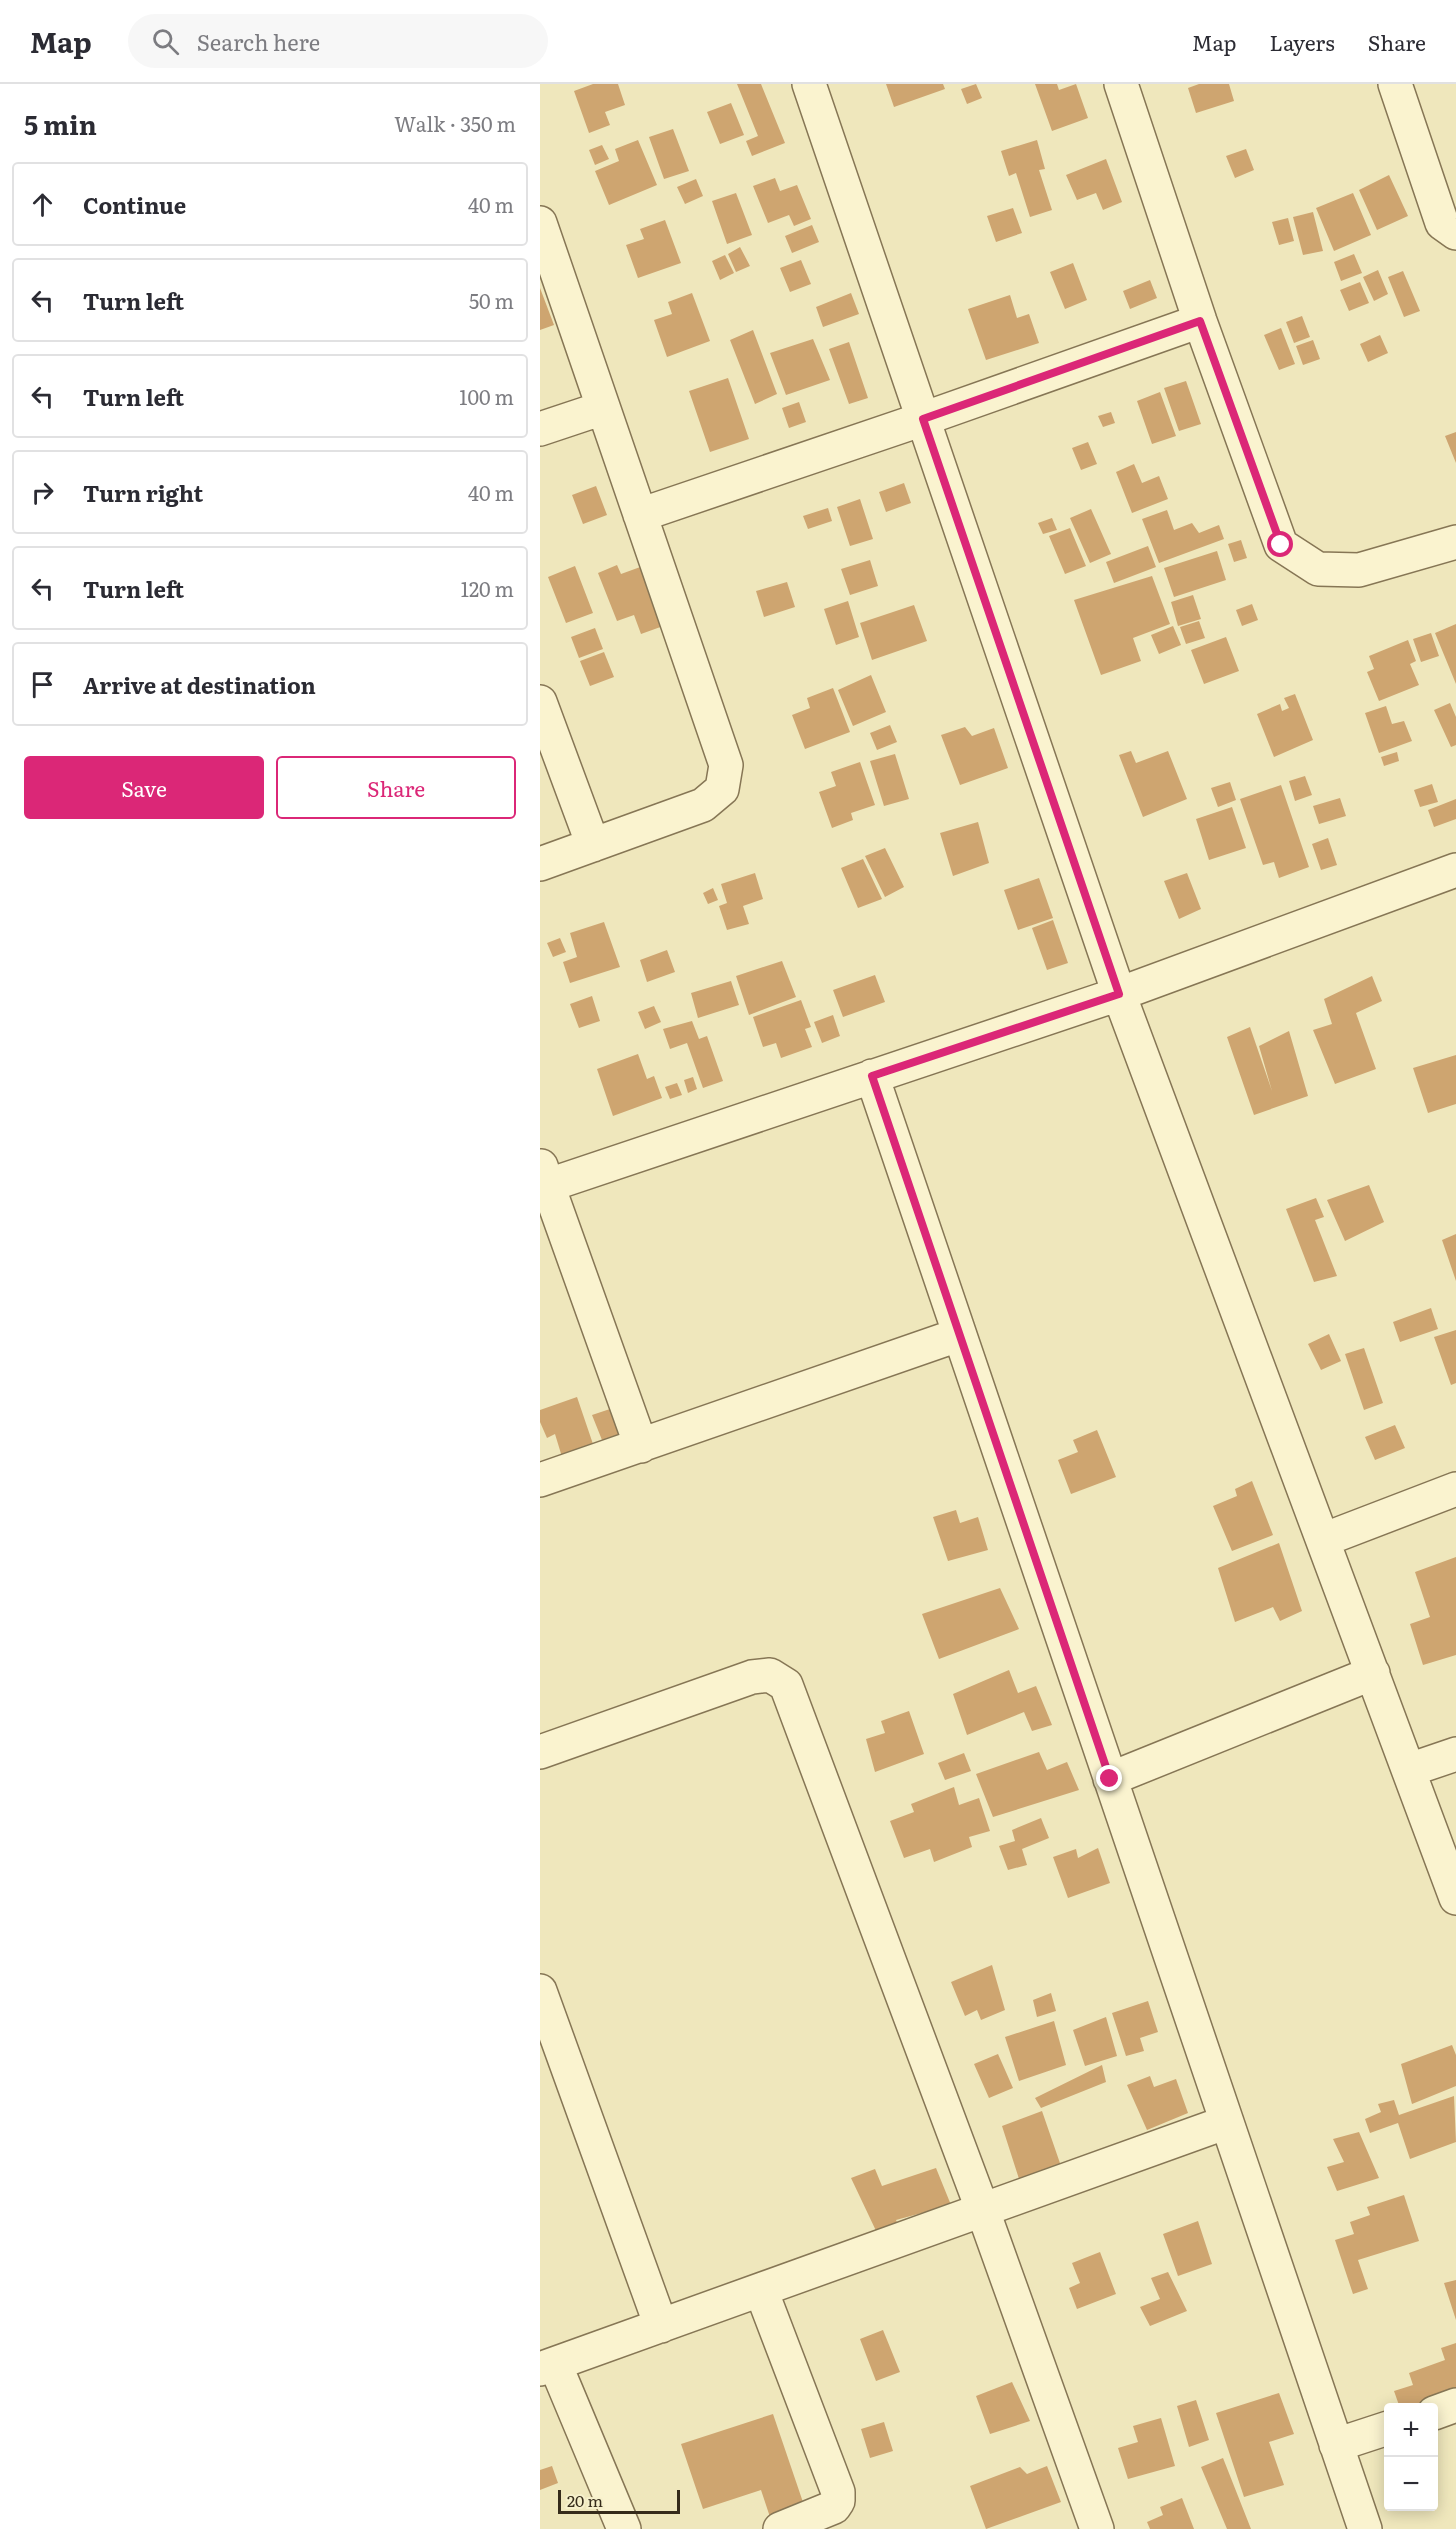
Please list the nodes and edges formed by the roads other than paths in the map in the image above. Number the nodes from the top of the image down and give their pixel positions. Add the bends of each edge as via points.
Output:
1 (809, 84) edge
2 (1121, 84) edge
3 (1395, 84) edge
4 (540, 223) edge
5 (1456, 233) edge
6 (1200, 321) junction
7 (603, 408) junction
8 (923, 419) junction
9 (540, 429) edge
10 (640, 515) junction
11 (1456, 542) edge
12 (540, 702) edge
13 (593, 845) junction
14 (540, 864) edge
15 (1456, 870) edge
16 (1119, 994) junction
17 (872, 1076) junction
18 (543, 1179) edge
19 (958, 1335) junction
20 (641, 1446) junction
21 (540, 1480) edge
22 (1456, 1489) edge
23 (1323, 1540) junction
24 (1373, 1673) junction
25 (540, 1752) edge
26 (1456, 1754) edge
27 (1410, 1770) junction
28 (1110, 1779) junction
29 (1456, 1898) edge
30 (540, 1991) edge
31 (1227, 2122) junction
32 (983, 2211) junction
33 (761, 2290) junction
34 (661, 2326) junction
35 (548, 2367) edge
36 (1456, 2405) edge
37 (1438, 2412) edge
38 (1384, 2430) edge
39 (1336, 2445) junction
40 (624, 2529) edge
41 (780, 2529) edge
42 (1097, 2529) edge
43 (1365, 2529) edge

1 - 8 street
2 - 6 street
3 - 5 street via 1442,224
4 - 7 street
6 - 8 street
6 - 11 street via 1281,545 1318,569 1359,570
7 - 9 street
7 - 10 street
8 - 10 street
8 - 16 street
10 - 13 street via 726,765 722,789 703,805
12 - 13 street
13 - 14 street
15 - 16 street
16 - 17 street
16 - 23 street
17 - 18 street
17 - 19 street
18 - 20 street
19 - 20 street
19 - 28 street
20 - 21 street
22 - 23 street
23 - 24 street
24 - 27 street
24 - 28 street
25 - 32 street via 752,1677 770,1675 786,1685
26 - 27 street
27 - 29 street
28 - 31 street
30 - 34 street
31 - 32 street
31 - 39 street
32 - 33 street
32 - 42 street
33 - 34 street
33 - 41 street via 838,2492 834,2507
34 - 35 street
35 - 40 street
36 - 37 street
38 - 39 street
39 - 43 street

